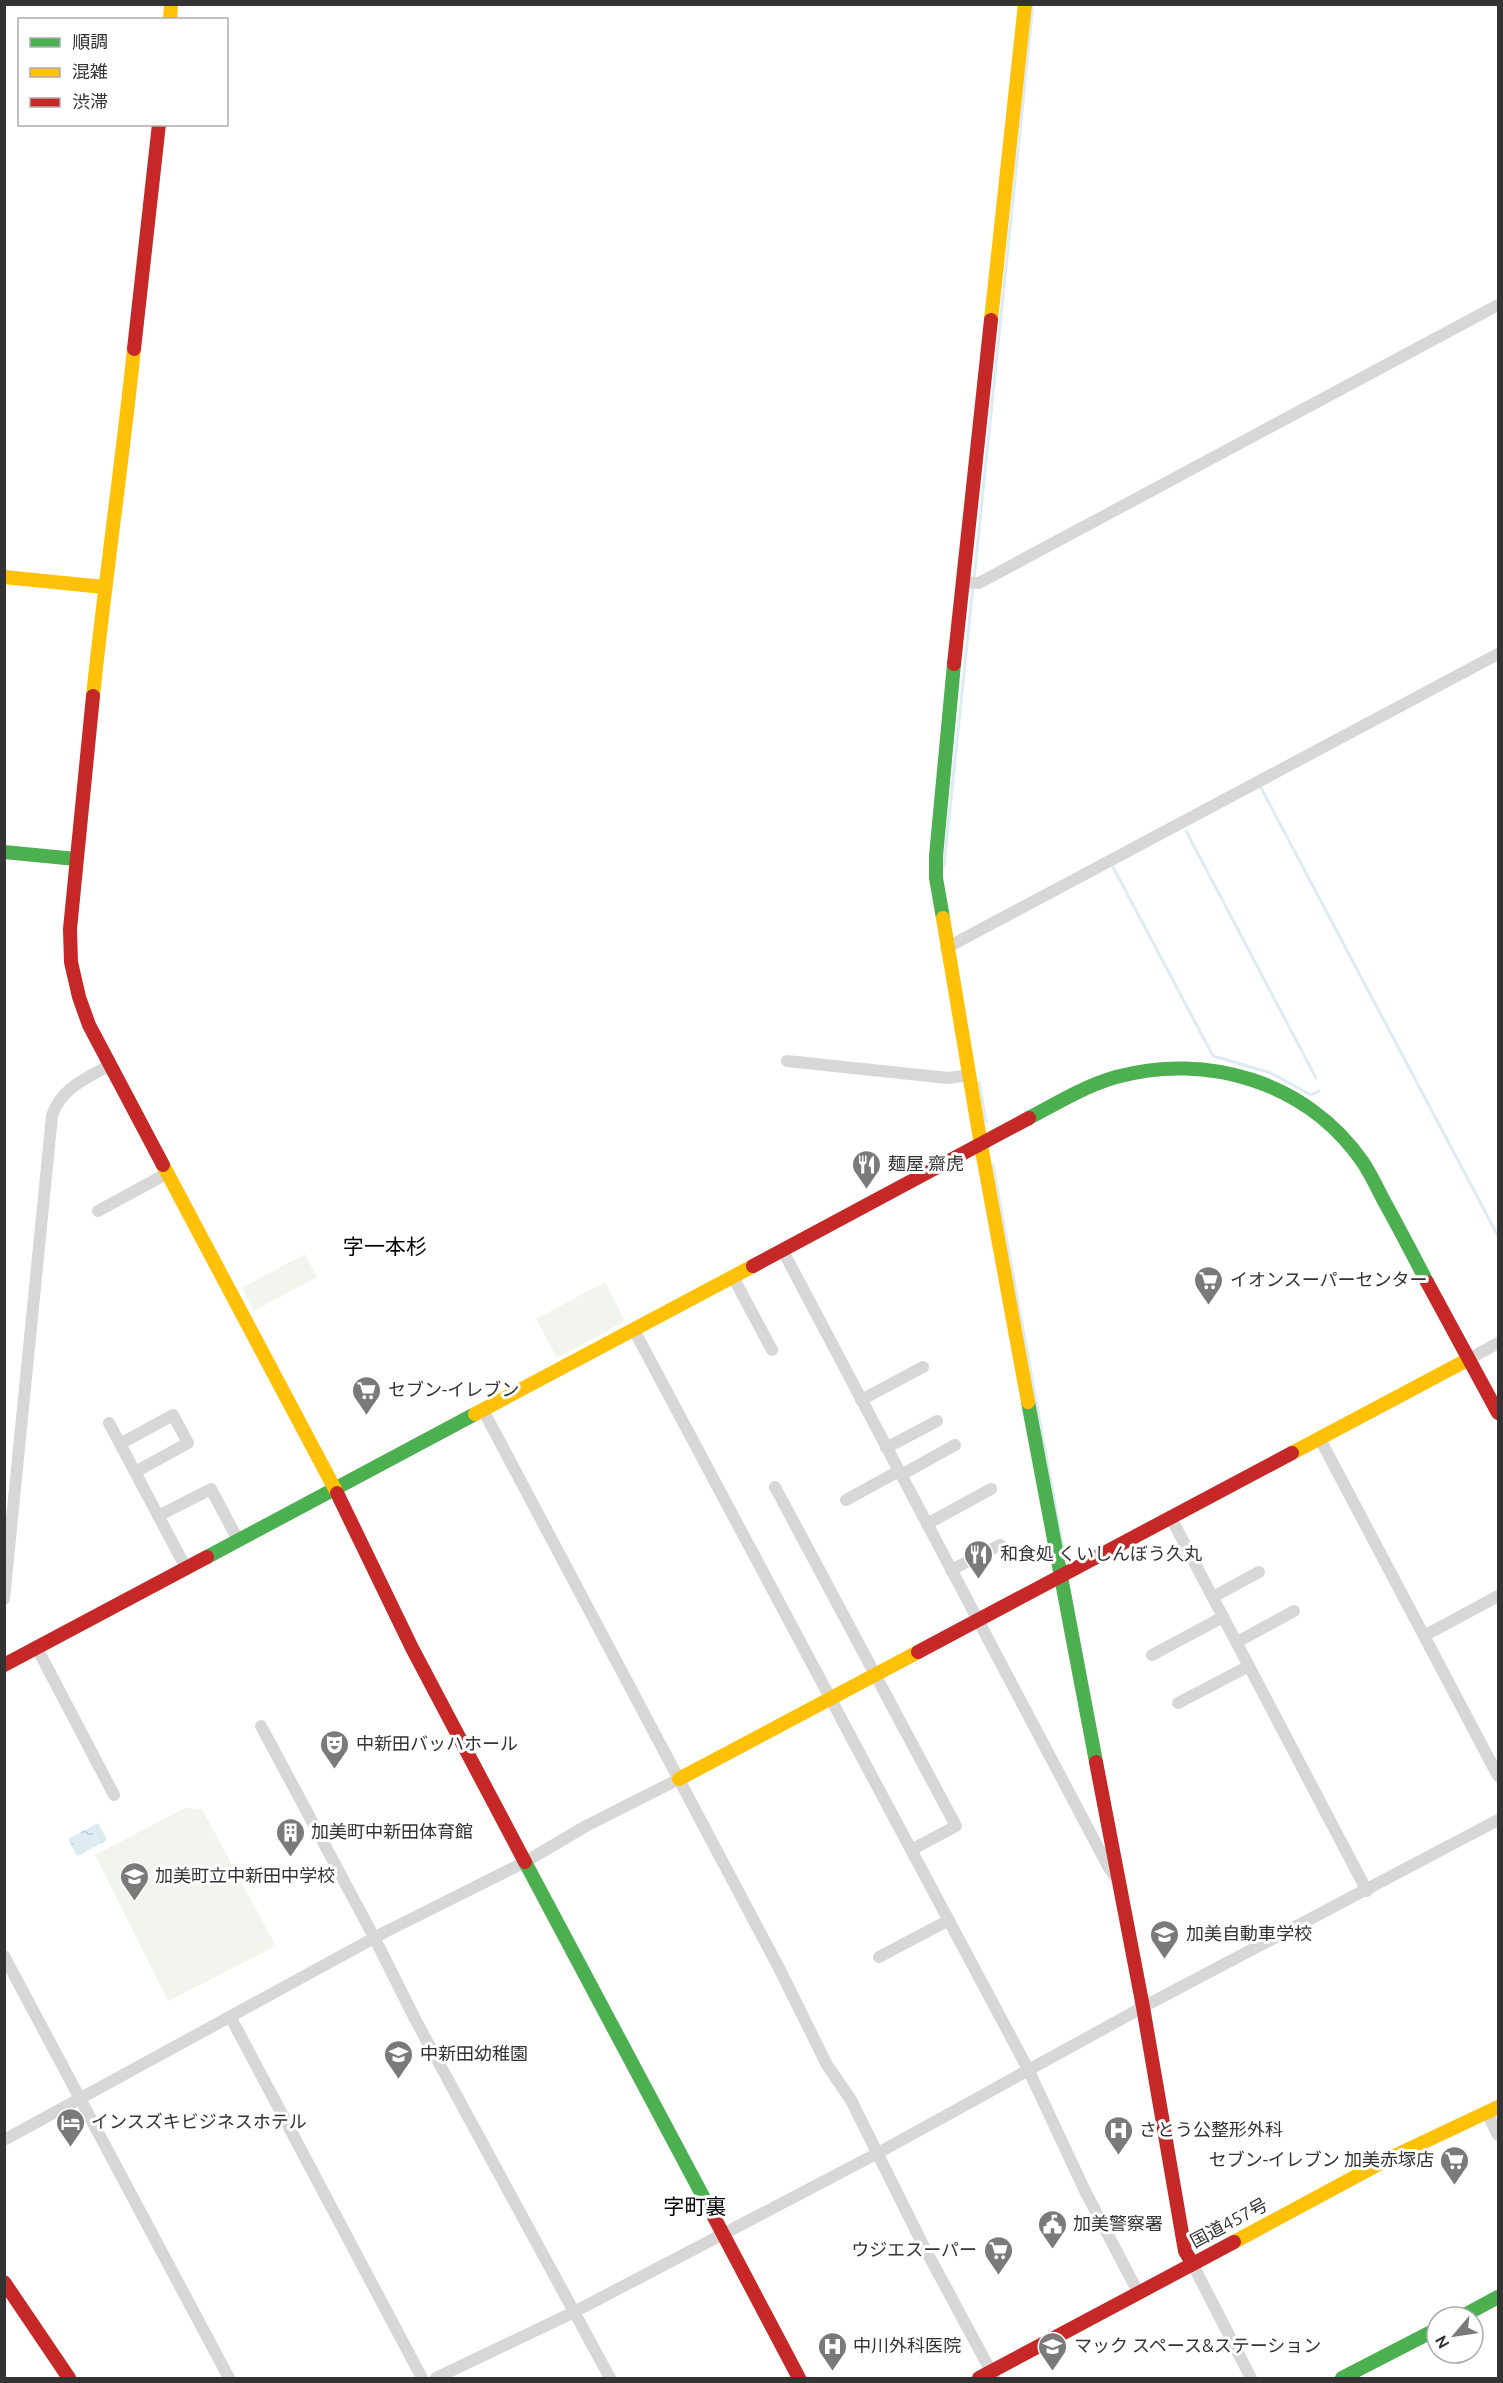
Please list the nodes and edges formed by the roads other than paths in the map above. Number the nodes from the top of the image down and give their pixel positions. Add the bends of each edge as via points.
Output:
1 (1025, 4) edge
2 (159, 126) edge
3 (1498, 305) edge
4 (4, 577) edge
5 (970, 583) junction
6 (104, 587) junction
7 (1498, 654) edge
8 (4, 852) edge
9 (76, 859) junction
10 (952, 946) junction
11 (787, 1061) dead end
12 (110, 1065) junction
13 (970, 1075) junction
14 (981, 1145) junction
15 (168, 1173) junction
16 (98, 1211) dead end
17 (783, 1251) junction
18 (733, 1278) junction
19 (634, 1330) junction
20 (1498, 1343) edge
21 (772, 1350) dead end
22 (1469, 1359) junction
23 (923, 1367) dead end
24 (861, 1400) junction
25 (483, 1410) junction
26 (1498, 1413) edge
27 (937, 1421) dead end
28 (109, 1423) dead end
29 (1320, 1439) junction
30 (120, 1444) junction
31 (955, 1445) dead end
32 (886, 1448) junction
33 (4, 1450) edge
34 (18, 1452) junction
35 (135, 1472) junction
36 (900, 1473) junction
37 (775, 1487) dead end
38 (335, 1489) junction
39 (991, 1489) dead end
40 (846, 1500) dead end
41 (158, 1516) junction
42 (1172, 1518) junction
43 (927, 1524) junction
44 (238, 1540) junction
45 (1000, 1545) dead end
46 (186, 1568) junction
47 (951, 1570) junction
48 (1259, 1572) dead end
49 (1060, 1577) junction
50 (1498, 1596) edge
51 (1213, 1597) junction
52 (4, 1599) edge
53 (1294, 1611) dead end
54 (1223, 1617) junction
55 (977, 1620) junction
56 (1424, 1636) junction
57 (1237, 1642) junction
58 (37, 1648) junction
59 (1152, 1655) dead end
60 (4, 1665) edge
61 (1249, 1666) junction
62 (876, 1675) junction
63 (830, 1700) junction
64 (1178, 1703) dead end
65 (261, 1726) dead end
66 (1498, 1776) edge
67 (679, 1779) junction
68 (114, 1795) dead end
69 (1498, 1820) edge
70 (911, 1850) junction
71 (525, 1862) junction
72 (1117, 1878) junction
73 (1367, 1891) junction
74 (949, 1920) junction
75 (375, 1939) junction
76 (4, 1956) edge
77 (879, 1957) dead end
78 (1143, 2007) junction
79 (231, 2018) junction
80 (1028, 2069) junction
81 (81, 2098) junction
82 (1493, 2110) edge
83 (1498, 2135) edge
84 (4, 2140) edge
85 (878, 2153) junction
86 (722, 2233) junction
87 (1192, 2263) junction
88 (4, 2282) edge
89 (1138, 2292) junction
90 (1498, 2297) edge
91 (1483, 2305) edge
92 (574, 2312) junction
93 (1425, 2335) edge
94 (989, 2376) edge
95 (224, 2377) edge
96 (69, 2379) edge
97 (422, 2379) edge
98 (436, 2379) edge
99 (610, 2379) edge
100 (799, 2379) edge
101 (1251, 2379) edge
102 (1342, 2379) edge

1 - 5 main road
2 - 6 main road via 123,454
3 - 5 street
4 - 6 main road
5 - 10 main road via 936,856 937,890
6 - 9 main road
7 - 10 street
8 - 9 main road
9 - 12 main road via 71,962 89,1025
10 - 13 main road
11 - 13 street via 948,1078
12 - 15 main road
12 - 34 street via 68,1088 52,1116
13 - 14 main road
14 - 17 main road
14 - 22 main road via 1084,1089 1135,1071 1181,1066 1253,1079 1324,1119 1363,1162
14 - 49 main road
15 - 16 street
15 - 38 main road
17 - 18 main road
17 - 24 street
18 - 19 main road
18 - 21 street
19 - 25 main road
19 - 63 street
20 - 22 street
22 - 26 main road
22 - 29 main road
23 - 24 street
24 - 32 street
25 - 38 main road
25 - 67 street
27 - 32 street
28 - 30 street
29 - 42 main road
29 - 56 street
30 - 35 street
30 - 35 street via 173,1415 188,1443
31 - 36 street
32 - 36 street
33 - 34 street
34 - 52 street
35 - 41 street
36 - 40 street
36 - 43 street
37 - 62 street
38 - 44 main road
38 - 71 main road via 412,1648
39 - 43 street
41 - 44 street via 211,1489
41 - 46 street
42 - 49 main road
42 - 51 street
43 - 47 street
44 - 46 main road
45 - 47 street
46 - 58 main road
47 - 55 street
48 - 51 street
49 - 55 main road
49 - 72 main road
50 - 56 street
51 - 54 street
53 - 57 street
54 - 57 street
54 - 59 street
55 - 62 main road
55 - 72 street
56 - 66 street
57 - 61 street
58 - 60 main road
58 - 68 street
61 - 64 street
61 - 73 street
62 - 63 main road
62 - 70 street via 957,1826
63 - 67 main road
63 - 70 street
65 - 75 street
67 - 71 street
67 - 85 street via 827,2065 851,2100
69 - 73 street
70 - 74 street
71 - 75 street
71 - 86 main road
72 - 78 main road
73 - 78 street
74 - 77 street
74 - 80 street
75 - 79 street
75 - 92 street
76 - 81 street
78 - 80 street
78 - 87 main road via 1185,2251
79 - 81 street
79 - 97 street
80 - 85 street
80 - 89 street via 1085,2192
81 - 84 street
81 - 95 street
82 - 83 street
82 - 87 main road, 国道457号 via 1390,2158
85 - 86 street
85 - 94 street
86 - 92 street
86 - 100 main road
87 - 89 main road, 国道457号
87 - 101 street
88 - 96 main road
89 - 94 main road, 国道457号
90 - 91 main road
92 - 98 street
92 - 99 street
93 - 102 main road

